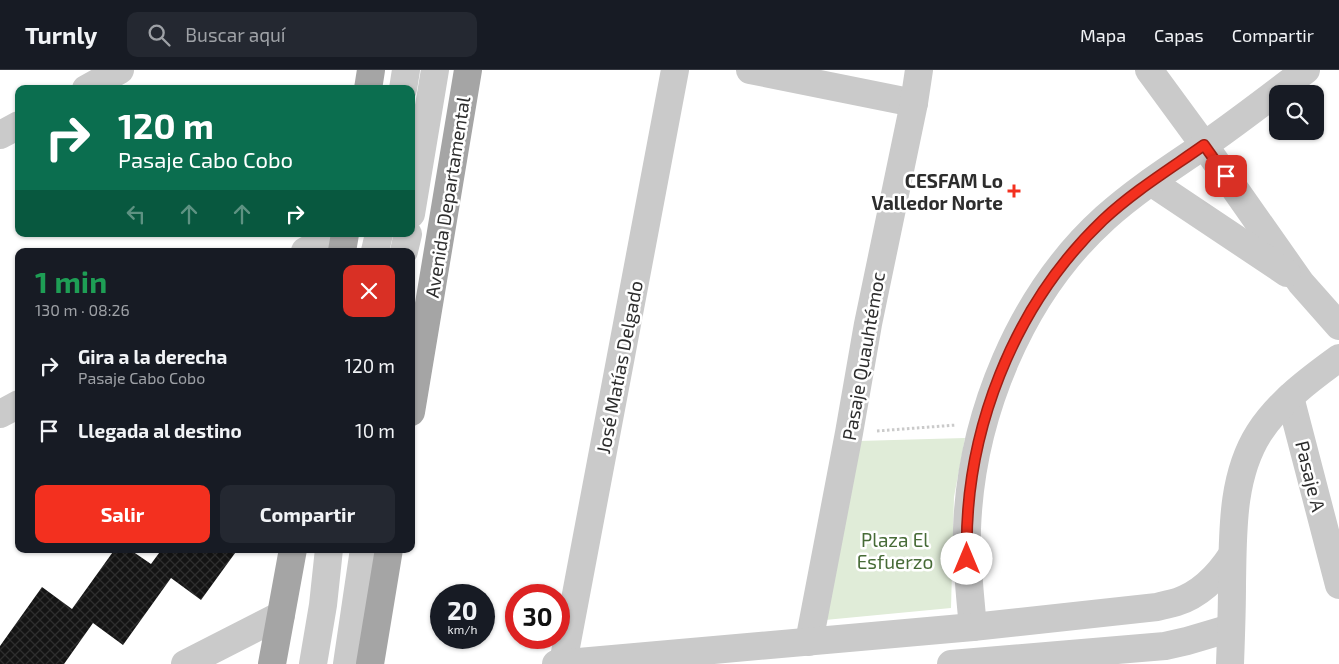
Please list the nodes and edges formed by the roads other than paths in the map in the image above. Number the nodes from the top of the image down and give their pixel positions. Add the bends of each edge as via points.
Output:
1 (120, 70) edge
2 (371, 70) edge
3 (406, 70) edge
4 (436, 70) edge
5 (468, 70) edge
6 (676, 70) edge
7 (750, 70) edge
8 (920, 70) edge
9 (1149, 70) edge
10 (1306, 70) edge
11 (93, 85) edge
12 (369, 85) edge
13 (404, 85) edge
14 (914, 104) junction
15 (15, 127) edge
16 (0, 135) edge
17 (1204, 145) junction
18 (1151, 182) junction
19 (415, 191) edge
20 (331, 237) edge
21 (311, 248) edge
22 (1301, 283) junction
23 (1339, 326) edge
24 (1339, 358) edge
25 (415, 388) edge
26 (1290, 397) junction
27 (15, 406) edge
28 (0, 414) edge
29 (292, 553) edge
30 (329, 553) edge
31 (363, 553) edge
32 (388, 553) edge
33 (1232, 554) junction
34 (1339, 585) edge
35 (281, 615) junction
36 (973, 627) junction
37 (1232, 628) junction
38 (809, 642) junction
39 (185, 664) edge
40 (272, 664) edge
41 (313, 664) edge
42 (347, 664) edge
43 (370, 664) edge
44 (560, 664) edge
45 (951, 664) edge
46 (1230, 664) edge

1 - 11 street
2 - 12 main road
3 - 13 street
4 - 19 street
5 - 25 main road, Avenida Departamental
6 - 44 street, José Matías Delgado
7 - 14 street
8 - 14 street, Pasaje Quauhtémoc
9 - 17 street
10 - 17 street
14 - 38 street, Pasaje Quauhtémoc via 868,324
15 - 16 street
17 - 18 street
17 - 22 street
18 - 22 street
18 - 36 street via 1104,219 1054,275 1014,340 999,376 984,423 971,486 967,528
20 - 21 street
22 - 23 street
24 - 26 street
26 - 33 street via 1259,433 1245,462
26 - 34 street, Pasaje A
27 - 28 street
29 - 35 main road
30 - 41 street
31 - 42 street
32 - 43 main road
33 - 36 street via 1218,575 1177,602 1157,607
33 - 37 street
35 - 39 street
35 - 40 main road
36 - 38 street
37 - 45 street via 1165,646
37 - 46 street
38 - 44 street

